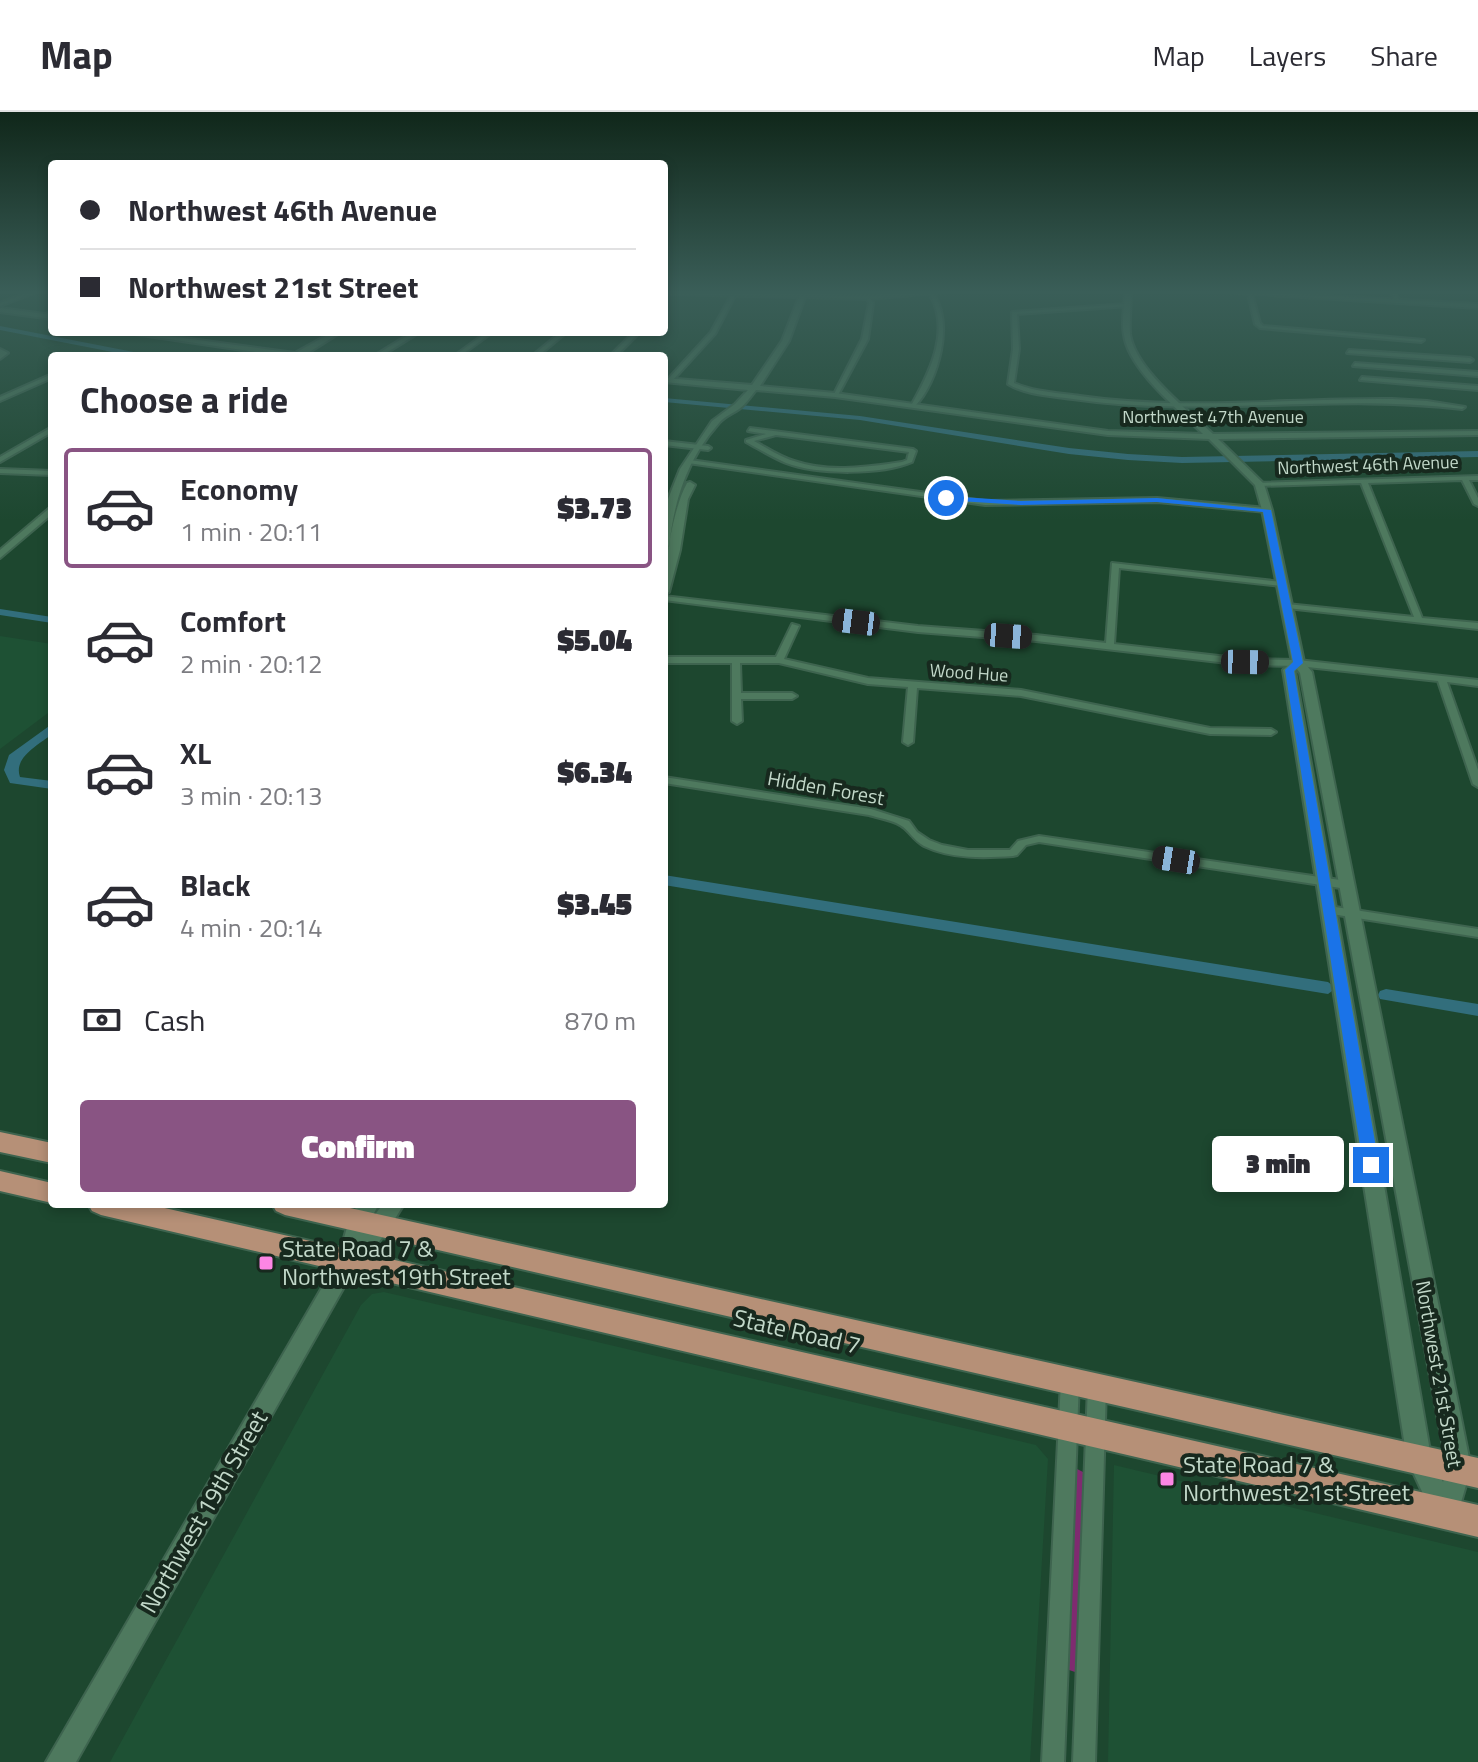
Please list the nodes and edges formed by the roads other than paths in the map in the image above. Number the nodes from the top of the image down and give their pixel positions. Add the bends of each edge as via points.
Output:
1 (768, 367) edge
2 (850, 367) edge
3 (932, 367) edge
4 (1013, 367) edge
5 (1145, 367) edge
6 (1356, 367) edge
7 (1382, 367) edge
8 (1478, 374) edge
9 (48, 378) edge
10 (1362, 379) junction
11 (668, 380) edge
12 (754, 386) junction
13 (1365, 387) dead end
14 (1478, 388) edge
15 (835, 395) junction
16 (0, 399) edge
17 (915, 404) junction
18 (1179, 406) junction
19 (1462, 407) dead end
20 (735, 409) junction
21 (725, 428) dead end
22 (750, 430) dead end
23 (48, 431) edge
24 (777, 433) junction
25 (1478, 433) edge
26 (1210, 437) junction
27 (716, 438) dead end
28 (668, 444) edge
29 (703, 448) junction
30 (0, 460) edge
31 (695, 462) junction
32 (824, 468) junction
33 (833, 469) junction
34 (0, 471) edge
35 (48, 473) edge
36 (815, 477) junction
37 (824, 478) junction
38 (1464, 478) junction
39 (1478, 478) edge
40 (1364, 481) junction
41 (1259, 484) junction
42 (677, 499) junction
43 (1478, 504) edge
44 (1267, 510) junction
45 (48, 513) edge
46 (48, 522) edge
47 (668, 532) edge
48 (0, 557) edge
49 (668, 579) edge
50 (1282, 584) junction
51 (668, 596) edge
52 (1287, 606) junction
53 (1419, 620) junction
54 (795, 626) dead end
55 (1478, 626) edge
56 (1110, 647) junction
57 (668, 660) edge
58 (736, 660) junction
59 (779, 660) junction
60 (1298, 663) junction
61 (1441, 678) junction
62 (1478, 683) edge
63 (913, 684) junction
64 (736, 696) junction
65 (792, 696) dead end
66 (737, 721) dead end
67 (1271, 732) dead end
68 (908, 742) dead end
69 (668, 781) edge
70 (1478, 784) edge
71 (1324, 882) junction
72 (1347, 885) junction
73 (1341, 912) junction
74 (1478, 933) edge
75 (0, 1142) edge
76 (48, 1152) edge
77 (0, 1181) edge
78 (48, 1192) edge
79 (118, 1208) edge
80 (325, 1208) edge
81 (376, 1213) edge
82 (348, 1261) junction
83 (1083, 1384) junction
84 (1081, 1430) junction
85 (1419, 1459) junction
86 (1468, 1470) edge
87 (1446, 1514) junction
88 (1478, 1521) edge
89 (60, 1762) edge
90 (1053, 1762) edge
91 (1084, 1762) edge

1 - 12 street
2 - 15 street
3 - 17 street
4 - 18 street via 1015,387 1089,400
5 - 18 street, Northwest 21st Street
6 - 10 street
7 - 8 street
9 - 16 street
10 - 13 street
10 - 14 street
11 - 12 street, Northwest 47th Avenue
12 - 15 street, Northwest 47th Avenue
12 - 20 street
15 - 17 street, Northwest 47th Avenue
17 - 26 street, Northwest 47th Avenue via 1108,433
18 - 19 street via 1370,398
18 - 26 street, Northwest 21st Street
20 - 21 street
20 - 29 street via 723,414
22 - 24 street
23 - 30 street
24 - 32 street via 748,441 789,462
24 - 33 street via 913,451 903,464
25 - 26 street, Northwest 47th Avenue
26 - 41 street, Northwest 21st Street
27 - 29 street
28 - 29 street
29 - 31 street
31 - 36 street
31 - 42 street
32 - 33 street
32 - 36 street
33 - 37 street
34 - 35 street
36 - 37 street
37 - 44 street via 985,503 1157,500
38 - 39 street, Northwest 46th Avenue
38 - 40 street, Northwest 46th Avenue
38 - 43 street
40 - 41 street, Northwest 46th Avenue
40 - 53 street
41 - 44 street, Northwest 21st Street
42 - 47 street
42 - 49 street
44 - 50 street, Northwest 21st Street
45 - 48 street
46 - 48 street
50 - 52 street, Northwest 21st Street
50 - 56 street via 1115,565
51 - 56 street via 918,629
52 - 53 street
52 - 60 street, Northwest 21st Street
53 - 55 street
54 - 59 street
56 - 60 street
57 - 58 street, Wood Hue
58 - 59 street, Wood Hue
58 - 64 street
59 - 63 street, Wood Hue via 868,681
60 - 61 street
60 - 71 street, Northwest 21st Street via 1289,670
60 - 72 street, Northwest 21st Street via 1306,672
61 - 62 street
61 - 70 street
63 - 67 street, Wood Hue via 1030,694 1210,731
63 - 68 street
64 - 65 street
64 - 66 street
69 - 71 street, Hidden Forest via 871,812 905,823 925,844 989,854 1013,853 1022,843 1039,839
71 - 72 street, Hidden Forest
71 - 73 street, Northwest 21st Street
72 - 73 street, Northwest 21st Street
73 - 74 street
73 - 85 street, Northwest 21st Street
73 - 86 street, Northwest 21st Street
75 - 76 main road
77 - 78 main road
79 - 82 main road, State Road 7
80 - 81 main road, State Road 7
81 - 82 street, Northwest 19th Street
81 - 83 main road, State Road 7
82 - 84 main road, State Road 7
82 - 89 street, Northwest 19th Street
83 - 84 street
83 - 84 street
83 - 85 main road, State Road 7
84 - 87 main road, State Road 7
84 - 90 street
84 - 91 street
85 - 86 main road, State Road 7
85 - 87 street, Northwest 21st Street
86 - 87 street, Northwest 21st Street
87 - 88 main road, State Road 7

